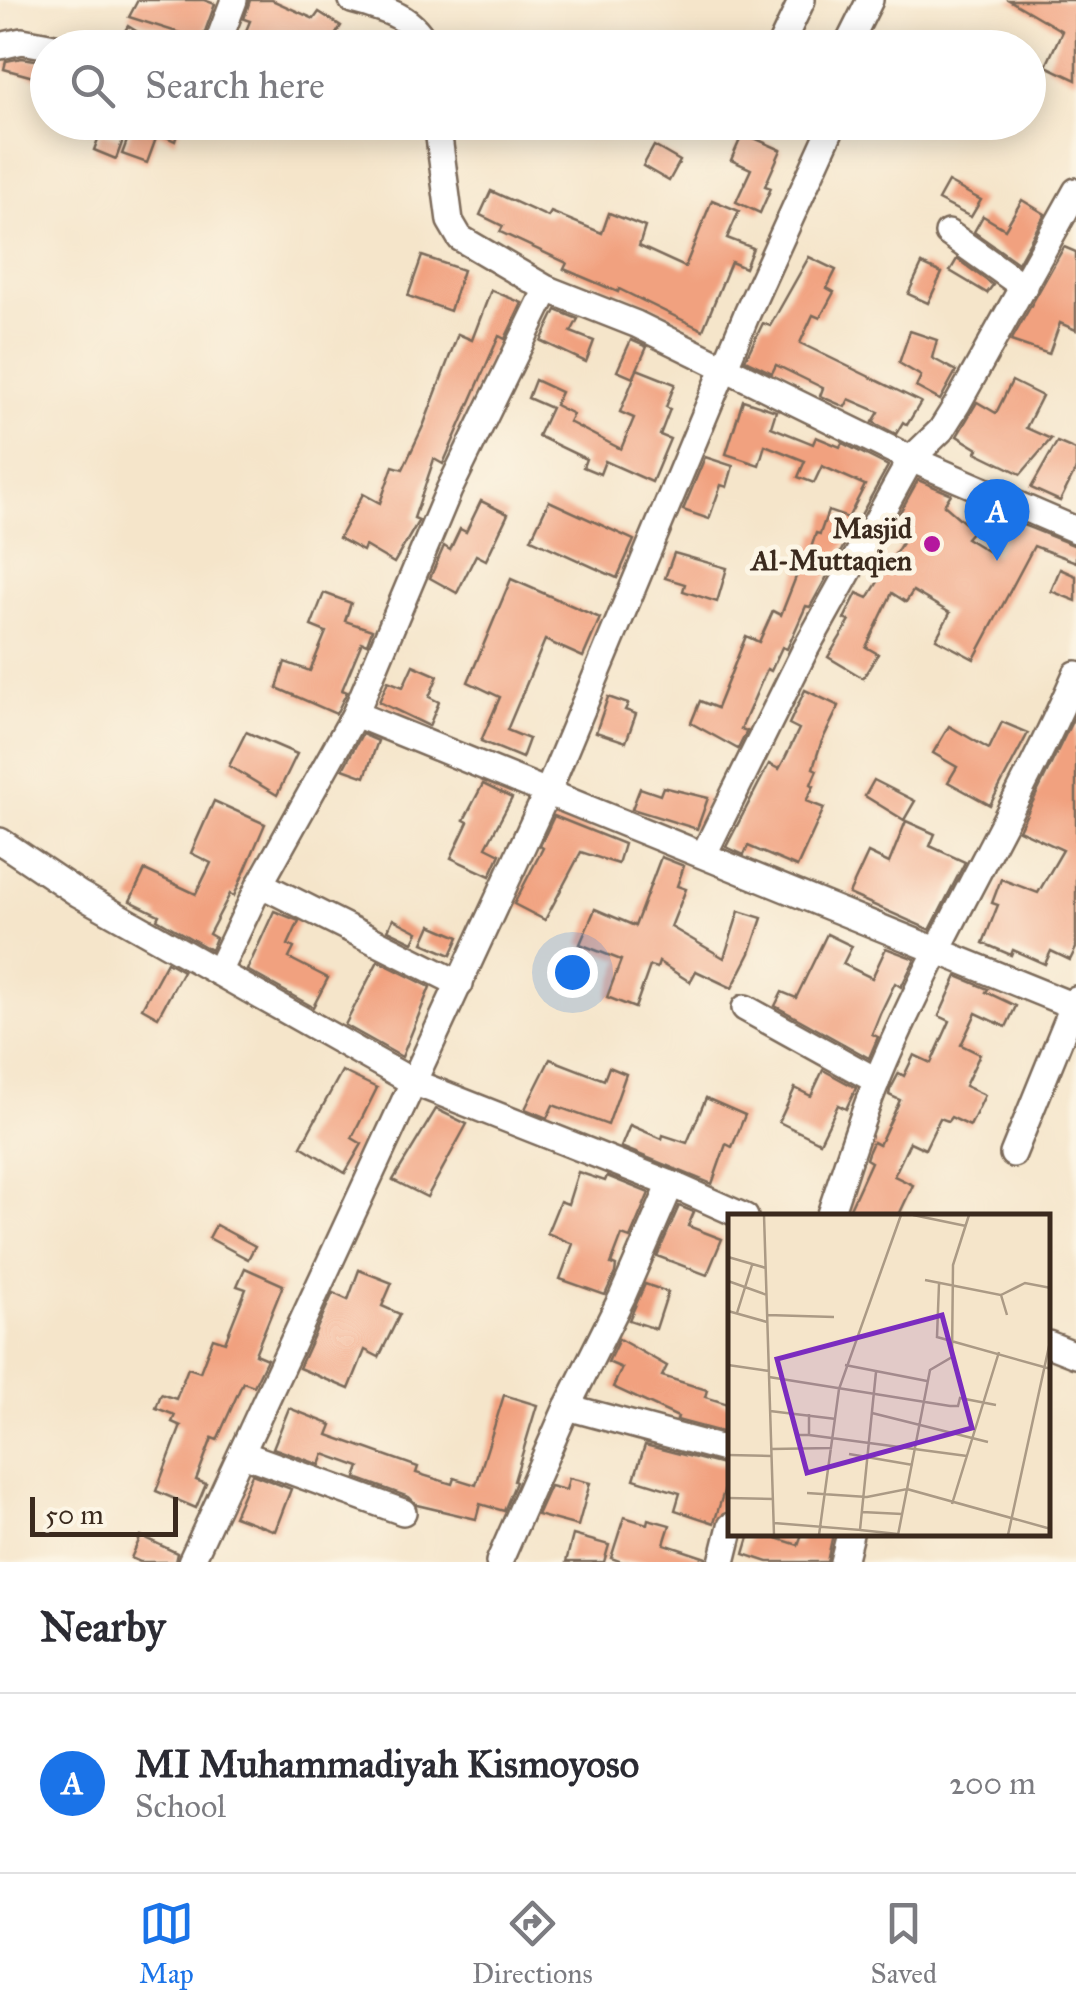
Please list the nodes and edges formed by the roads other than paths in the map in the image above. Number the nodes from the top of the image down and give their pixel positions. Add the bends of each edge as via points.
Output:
1 (234, 0) edge
2 (352, 0) edge
3 (802, 0) edge
4 (870, 0) edge
5 (223, 30) edge
6 (416, 30) edge
7 (788, 30) edge
8 (855, 30) edge
9 (30, 42) edge
10 (0, 46) edge
11 (439, 140) edge
12 (826, 140) edge
13 (1076, 191) edge
14 (948, 233) dead end
15 (1024, 287) junction
16 (547, 289) junction
17 (725, 366) junction
18 (910, 459) junction
19 (1076, 530) edge
20 (1076, 674) edge
21 (355, 714) junction
22 (548, 790) junction
23 (0, 841) edge
24 (704, 854) junction
25 (260, 884) junction
26 (937, 950) junction
27 (218, 972) junction
28 (460, 984) junction
29 (1075, 1004) edge
30 (745, 1008) dead end
31 (876, 1081) junction
32 (413, 1082) junction
33 (1014, 1154) dead end
34 (672, 1184) junction
35 (738, 1214) edge
36 (830, 1214) edge
37 (1051, 1345) edge
38 (1076, 1355) edge
39 (567, 1407) junction
40 (728, 1449) edge
41 (243, 1454) junction
42 (403, 1512) dead end
43 (728, 1537) edge
44 (849, 1537) edge
45 (190, 1562) edge
46 (500, 1562) edge
47 (722, 1562) edge
48 (843, 1562) edge

1 - 5 street
2 - 6 street via 400,15
3 - 7 street
4 - 8 street
9 - 10 street
11 - 16 street via 454,230
12 - 17 street
13 - 15 street
14 - 15 street
15 - 18 street via 941,430
16 - 17 street
16 - 21 street via 449,490
17 - 18 street
17 - 22 street
18 - 19 street
18 - 24 street
20 - 26 street
21 - 22 street
21 - 25 street
22 - 24 street
22 - 28 street
23 - 27 street
24 - 26 street
25 - 27 street
25 - 28 street
26 - 29 street
26 - 31 street
27 - 32 street
28 - 32 street
29 - 33 street
30 - 31 street
31 - 36 street
32 - 34 street
32 - 41 street
34 - 35 street
34 - 39 street
37 - 38 street
39 - 40 street
39 - 46 street
41 - 42 street
41 - 45 street
43 - 47 street
44 - 48 street

